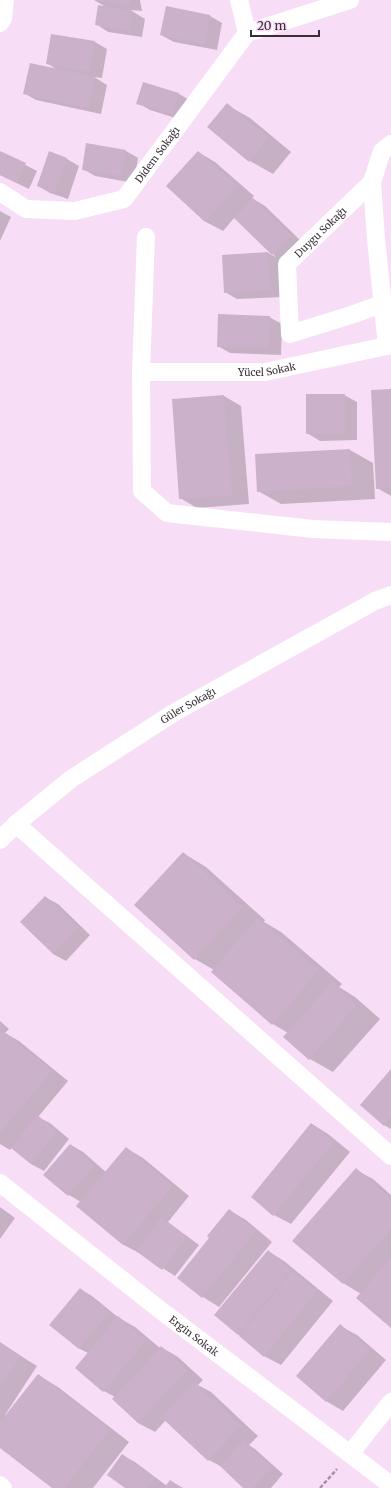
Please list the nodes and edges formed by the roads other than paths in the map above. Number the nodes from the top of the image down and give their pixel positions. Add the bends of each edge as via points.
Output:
1 (5, 0) edge
2 (239, 0) edge
3 (350, 0) edge
4 (0, 23) edge
5 (247, 33) junction
6 (391, 144) edge
7 (372, 182) junction
8 (0, 192) edge
9 (146, 237) dead end
10 (382, 304) junction
11 (389, 346) edge
12 (141, 372) junction
13 (391, 532) edge
14 (391, 595) edge
15 (16, 824) junction
16 (0, 840) edge
17 (391, 1156) edge
18 (0, 1183) edge
19 (391, 1402) edge
20 (344, 1461) junction
21 (0, 1485) edge
22 (391, 1485) edge
23 (3, 1488) edge

1 - 4 street
2 - 5 street
3 - 5 street
5 - 8 street, Didem Sokağı via 124,199 75,211 26,209
6 - 7 street, Duygu Sokağı via 382,151
7 - 10 street
7 - 10 street, Duygu Sokağı via 287,264 290,334
9 - 12 street
10 - 11 street
11 - 12 street, Yücel Sokak via 265,372
12 - 13 street via 142,491 167,513 313,529
14 - 15 street, Güler Sokağı via 175,712 71,779
15 - 16 street, Güler Sokağı
15 - 17 street
18 - 20 street, Ergin Sokak
19 - 20 street
20 - 22 street, Ergin Sokak
21 - 23 street

